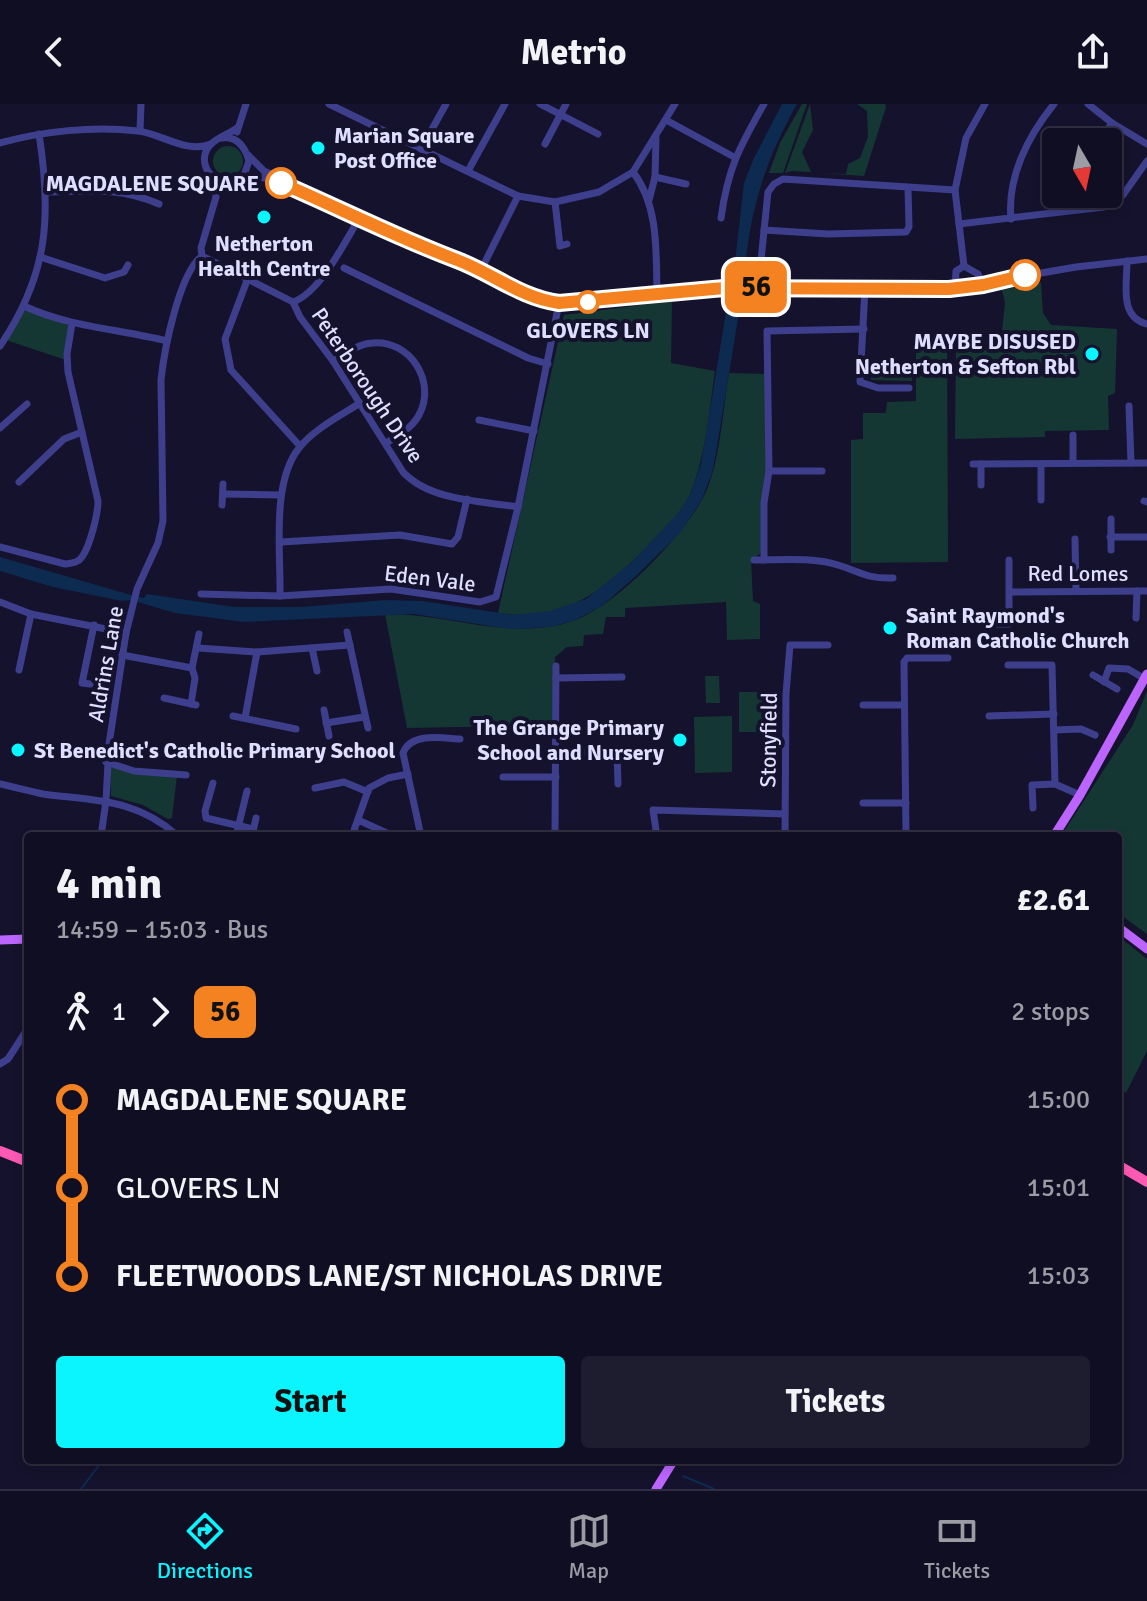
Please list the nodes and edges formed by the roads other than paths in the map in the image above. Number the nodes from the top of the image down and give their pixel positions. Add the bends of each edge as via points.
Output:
1 (141, 104) edge
2 (246, 104) edge
3 (329, 104) edge
4 (446, 104) edge
5 (505, 104) edge
6 (540, 104) edge
7 (566, 104) edge
8 (675, 104) edge
9 (764, 104) edge
10 (985, 104) edge
11 (1054, 104) edge
12 (1088, 104) edge
13 (560, 115) junction
14 (666, 120) junction
15 (1112, 123) junction
16 (237, 128) junction
17 (1109, 128) edge
18 (140, 131) junction
19 (39, 134) junction
20 (598, 134) dead end
21 (656, 135) junction
22 (222, 138) junction
23 (239, 142) junction
24 (0, 143) edge
25 (211, 144) junction
26 (545, 144) dead end
27 (1147, 144) edge
28 (190, 146) junction
29 (421, 149) junction
30 (248, 155) junction
31 (734, 157) junction
32 (1147, 161) edge
33 (205, 163) junction
34 (468, 171) junction
35 (633, 172) junction
36 (1138, 173) junction
37 (244, 175) junction
38 (213, 177) junction
39 (655, 177) junction
40 (1147, 179) edge
41 (230, 183) junction
42 (686, 184) dead end
43 (908, 188) junction
44 (955, 190) junction
45 (47, 192) junction
46 (518, 196) junction
47 (216, 197) junction
48 (649, 200) junction
49 (555, 202) junction
50 (154, 205) dead end
51 (360, 217) junction
52 (721, 218) dead end
53 (1011, 219) junction
54 (959, 224) junction
55 (764, 230) junction
56 (567, 244) dead end
57 (202, 256) junction
58 (40, 257) junction
59 (451, 258) junction
60 (1147, 259) edge
61 (761, 260) dead end
62 (1127, 261) junction
63 (964, 266) junction
64 (344, 268) dead end
65 (128, 271) dead end
66 (480, 272) junction
67 (248, 278) junction
68 (983, 285) junction
69 (865, 288) junction
70 (955, 289) junction
71 (657, 294) junction
72 (293, 302) junction
73 (559, 303) junction
74 (24, 306) junction
75 (72, 324) junction
76 (1147, 324) edge
77 (0, 328) edge
78 (864, 329) junction
79 (9, 333) junction
80 (167, 341) junction
81 (0, 346) edge
82 (333, 361) junction
83 (548, 364) junction
84 (909, 388) dead end
85 (360, 403) junction
86 (27, 404) dead end
87 (1129, 406) dead end
88 (479, 420) dead end
89 (0, 428) edge
90 (534, 431) junction
91 (82, 432) junction
92 (1073, 435) dead end
93 (386, 443) junction
94 (300, 446) junction
95 (1073, 463) junction
96 (1131, 463) junction
97 (1147, 463) edge
98 (1041, 464) junction
99 (769, 471) junction
100 (822, 471) dead end
101 (25, 480) dead end
102 (223, 484) dead end
103 (981, 485) dead end
104 (223, 494) junction
105 (281, 495) junction
106 (467, 499) junction
107 (1041, 500) dead end
108 (222, 505) dead end
109 (518, 507) junction
110 (1111, 519) dead end
111 (1110, 537) junction
112 (1147, 537) edge
113 (1075, 539) dead end
114 (281, 542) junction
115 (0, 547) edge
116 (1111, 550) dead end
117 (1007, 558) dead end
118 (754, 560) dead end
119 (764, 560) junction
120 (893, 578) dead end
121 (1076, 591) junction
122 (1137, 591) junction
123 (1147, 591) edge
124 (1010, 592) junction
125 (201, 594) dead end
126 (280, 596) junction
127 (0, 602) edge
128 (31, 614) junction
129 (1136, 618) dead end
130 (994, 624) dead end
131 (94, 625) junction
132 (347, 632) dead end
133 (126, 633) junction
134 (199, 634) dead end
135 (350, 645) junction
136 (828, 645) dead end
137 (198, 648) junction
138 (312, 648) junction
139 (257, 652) junction
140 (122, 655) junction
141 (948, 658) dead end
142 (1008, 665) dead end
143 (556, 666) dead end
144 (192, 668) junction
145 (19, 670) dead end
146 (317, 671) dead end
147 (1093, 675) dead end
148 (622, 677) dead end
149 (1146, 677) edge
150 (556, 678) junction
151 (1104, 682) junction
152 (90, 684) dead end
153 (1117, 689) dead end
154 (164, 698) dead end
155 (863, 705) dead end
156 (904, 705) junction
157 (324, 710) dead end
158 (1054, 714) junction
159 (233, 716) dead end
160 (989, 716) dead end
161 (364, 717) junction
162 (245, 718) junction
163 (326, 723) junction
164 (368, 728) dead end
165 (296, 729) dead end
166 (1054, 730) junction
167 (1095, 735) dead end
168 (329, 736) dead end
169 (460, 739) dead end
170 (556, 752) junction
171 (106, 762) junction
172 (343, 772) dead end
173 (408, 774) junction
174 (186, 775) dead end
175 (503, 777) dead end
176 (556, 777) junction
177 (344, 782) junction
178 (213, 783) dead end
179 (0, 784) edge
180 (618, 784) dead end
181 (1055, 784) junction
182 (315, 788) dead end
183 (247, 791) dead end
184 (368, 792) junction
185 (1080, 795) junction
186 (106, 801) junction
187 (863, 803) dead end
188 (906, 803) junction
189 (1033, 808) dead end
190 (785, 814) junction
191 (256, 818) dead end
192 (358, 820) junction
193 (239, 826) junction
194 (656, 830) dead end
195 (102, 832) edge
196 (173, 832) edge
197 (237, 832) edge
198 (251, 832) edge
199 (253, 832) edge
200 (354, 832) edge
201 (385, 832) edge
202 (420, 832) edge
203 (555, 832) edge
204 (785, 832) edge
205 (906, 832) edge
206 (1057, 832) edge
207 (1122, 930) edge
208 (24, 939) edge
209 (0, 940) edge
210 (1147, 949) edge
211 (24, 1034) edge
212 (0, 1064) edge
213 (0, 1151) edge
214 (24, 1160) edge
215 (1122, 1167) edge
216 (1147, 1182) edge
217 (672, 1464) edge
218 (656, 1489) edge

1 - 18 street
2 - 16 street
3 - 29 street
4 - 29 street
5 - 34 street
6 - 13 street
7 - 13 street
8 - 14 street
9 - 31 street
10 - 44 street via 966,138
11 - 53 street via 1014,176
12 - 15 street
13 - 20 street
13 - 26 street
14 - 21 street
14 - 31 street
15 - 17 street
15 - 27 street
16 - 22 street
16 - 23 street
18 - 19 street
18 - 28 street
19 - 24 street
19 - 45 street
21 - 35 street
21 - 39 street
22 - 23 street
22 - 25 street
23 - 30 street
25 - 28 street
25 - 33 street
28 - 33 street
29 - 34 street
30 - 37 street
30 - 59 street via 264,171
31 - 52 street
32 - 36 street
33 - 38 street
34 - 46 street
35 - 48 street
35 - 49 street via 599,192
36 - 40 street
36 - 53 street via 1123,195 1104,207
37 - 41 street
37 - 51 street via 271,179
38 - 41 street
38 - 47 street
39 - 42 street
39 - 48 street
41 - 47 street
43 - 44 street
43 - 55 street via 783,179 768,192
43 - 55 street via 906,232
44 - 54 street
45 - 50 street via 116,190
45 - 58 street
46 - 49 street
46 - 66 street
47 - 57 street, Aldrins Lane
48 - 71 street
49 - 56 street via 560,246
51 - 59 street
51 - 72 street via 325,273
53 - 54 street
54 - 63 street
55 - 61 street
57 - 67 street, Peterborough Drive
57 - 80 street, Aldrins Lane via 187,278
58 - 65 street via 105,278
58 - 74 street
59 - 66 street
60 - 62 street
62 - 68 street
62 - 76 street via 1128,312
63 - 68 street via 976,272
63 - 70 street via 956,271
64 - 83 street
66 - 73 street
67 - 72 street, Peterborough Drive
67 - 94 street via 225,339 231,370
68 - 70 street
69 - 70 street
69 - 71 street via 748,287
69 - 78 street
71 - 73 street
72 - 82 street, Peterborough Drive
73 - 83 street, Eden Vale
74 - 75 street
74 - 79 street
75 - 80 street
75 - 91 street via 68,372
77 - 79 street
78 - 84 street via 860,382
78 - 99 street via 767,331
79 - 81 street
80 - 133 street, Aldrins Lane via 161,380 163,521
82 - 85 street, Peterborough Drive
82 - 93 street via 362,345 382,343 409,354 419,368 425,396 420,414
83 - 90 street, Eden Vale
85 - 93 street, Peterborough Drive
85 - 94 street
86 - 89 street
87 - 96 street
88 - 90 street
90 - 109 street, Eden Vale
91 - 101 street via 64,439
91 - 115 street via 98,509 83,556 65,564
92 - 95 street
93 - 106 street, Peterborough Drive via 415,483
94 - 105 street
95 - 96 street
95 - 98 street
96 - 97 street
98 - 103 street via 977,464
98 - 107 street
99 - 100 street
99 - 119 street
102 - 104 street
104 - 105 street
104 - 108 street
105 - 114 street
106 - 109 street, Peterborough Drive
106 - 114 street via 452,544 400,535
109 - 126 street, Eden Vale via 499,592 491,600 391,589
110 - 111 street
111 - 112 street
111 - 116 street
113 - 121 street
114 - 126 street
117 - 124 street
118 - 119 street
119 - 120 street via 836,564 871,579
121 - 122 street, Red Lomes
121 - 124 street, Red Lomes
122 - 123 street, Red Lomes
122 - 129 street
124 - 130 street via 1009,624
125 - 126 street, Eden Vale
127 - 128 street
128 - 131 street
128 - 145 street
131 - 133 street
131 - 152 street via 82,683
132 - 135 street
133 - 140 street, Aldrins Lane
134 - 137 street
135 - 138 street
135 - 161 street
136 - 190 street, Stonyfield via 790,645
137 - 139 street
137 - 144 street
138 - 139 street
138 - 146 street
139 - 162 street
140 - 144 street
140 - 171 street, Aldrins Lane
141 - 156 street via 907,658
142 - 158 street via 1052,665
143 - 150 street
144 - 154 street via 193,705
147 - 151 street
148 - 150 street
149 - 151 street via 1126,668 1109,668
149 - 185 main road
150 - 170 street
151 - 153 street
155 - 156 street
156 - 188 street
157 - 163 street
158 - 160 street
158 - 166 street
159 - 162 street
161 - 163 street
161 - 164 street
162 - 165 street
163 - 168 street
166 - 167 street
166 - 181 street
169 - 173 street via 412,741 403,753
170 - 176 street
170 - 180 street via 617,753
171 - 174 street via 134,771
171 - 186 street, Aldrins Lane
172 - 177 street
173 - 184 street via 377,782
173 - 202 street
175 - 176 street
176 - 203 street
177 - 182 street
177 - 184 street
178 - 193 street via 206,818
179 - 186 street
181 - 185 street
181 - 189 street via 1032,785
183 - 193 street
184 - 192 street
185 - 206 main road
186 - 195 street, Aldrins Lane
186 - 196 street via 150,814
187 - 188 street
188 - 205 street
190 - 194 street via 653,810
190 - 204 street, Stonyfield
191 - 199 street
192 - 200 street
192 - 201 street
193 - 197 street
193 - 198 street
207 - 210 main road
208 - 209 main road
211 - 212 street
213 - 214 highway
215 - 216 highway
217 - 218 main road

